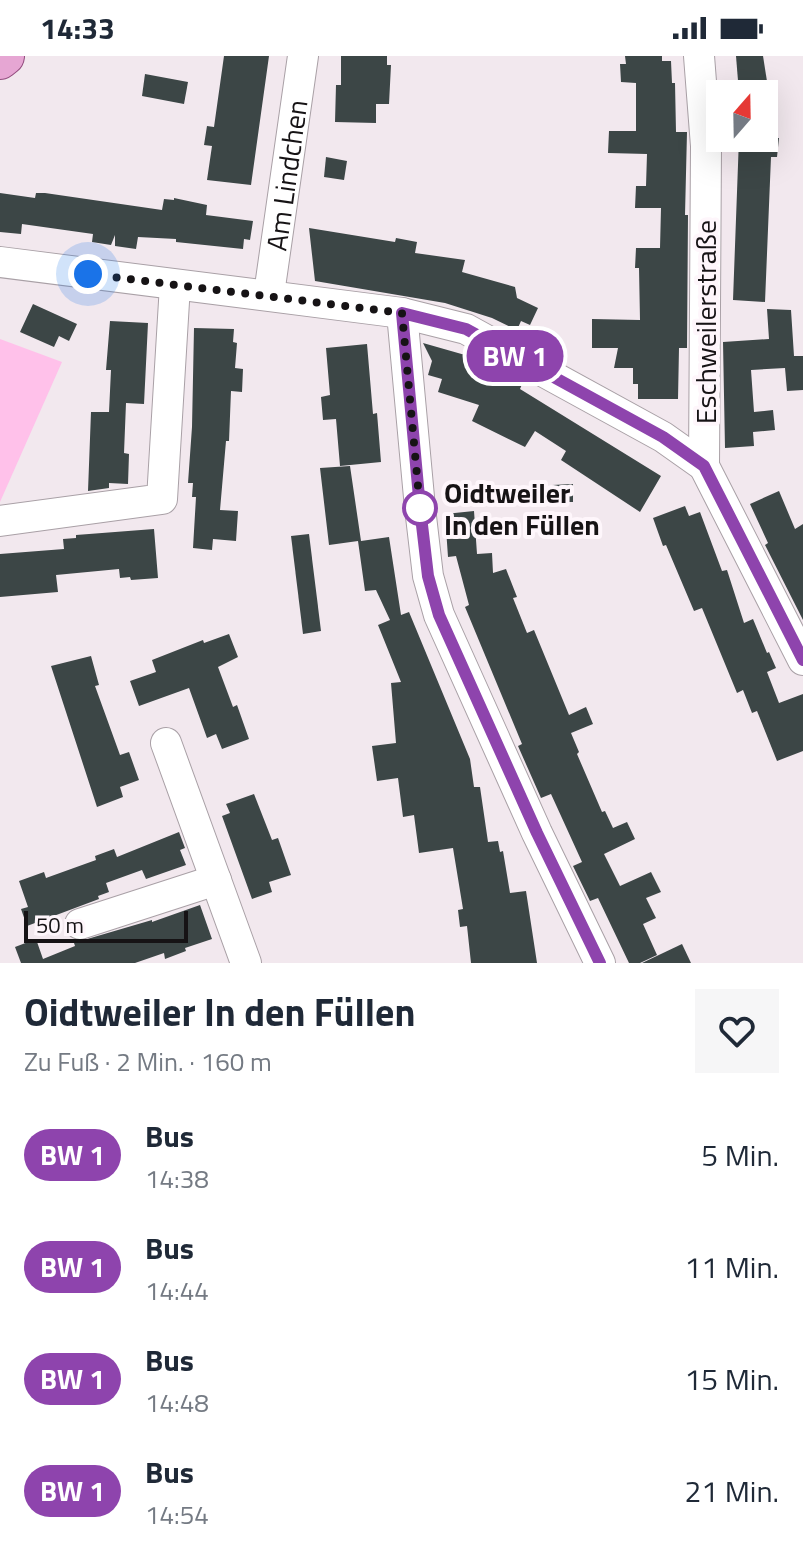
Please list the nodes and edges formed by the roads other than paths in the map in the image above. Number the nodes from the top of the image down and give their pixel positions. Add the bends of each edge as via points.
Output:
1 (5, 56) edge
2 (303, 56) edge
3 (699, 56) edge
4 (0, 60) edge
5 (0, 262) edge
6 (175, 285) junction
7 (269, 294) junction
8 (402, 313) junction
9 (704, 466) junction
10 (0, 521) edge
11 (803, 660) edge
12 (166, 743) dead end
13 (216, 880) junction
14 (80, 924) dead end
15 (246, 963) edge
16 (600, 963) edge

1 - 4 main road
2 - 7 street, Am Lindchen
3 - 9 street, Eschweilerstraße via 706,146
5 - 6 street
6 - 7 street
6 - 10 street via 162,499
7 - 8 street
8 - 9 street via 466,329 663,437
8 - 16 street via 428,576 439,615
9 - 11 street, Eschweilerstraße
12 - 13 street
13 - 14 street
13 - 15 street

